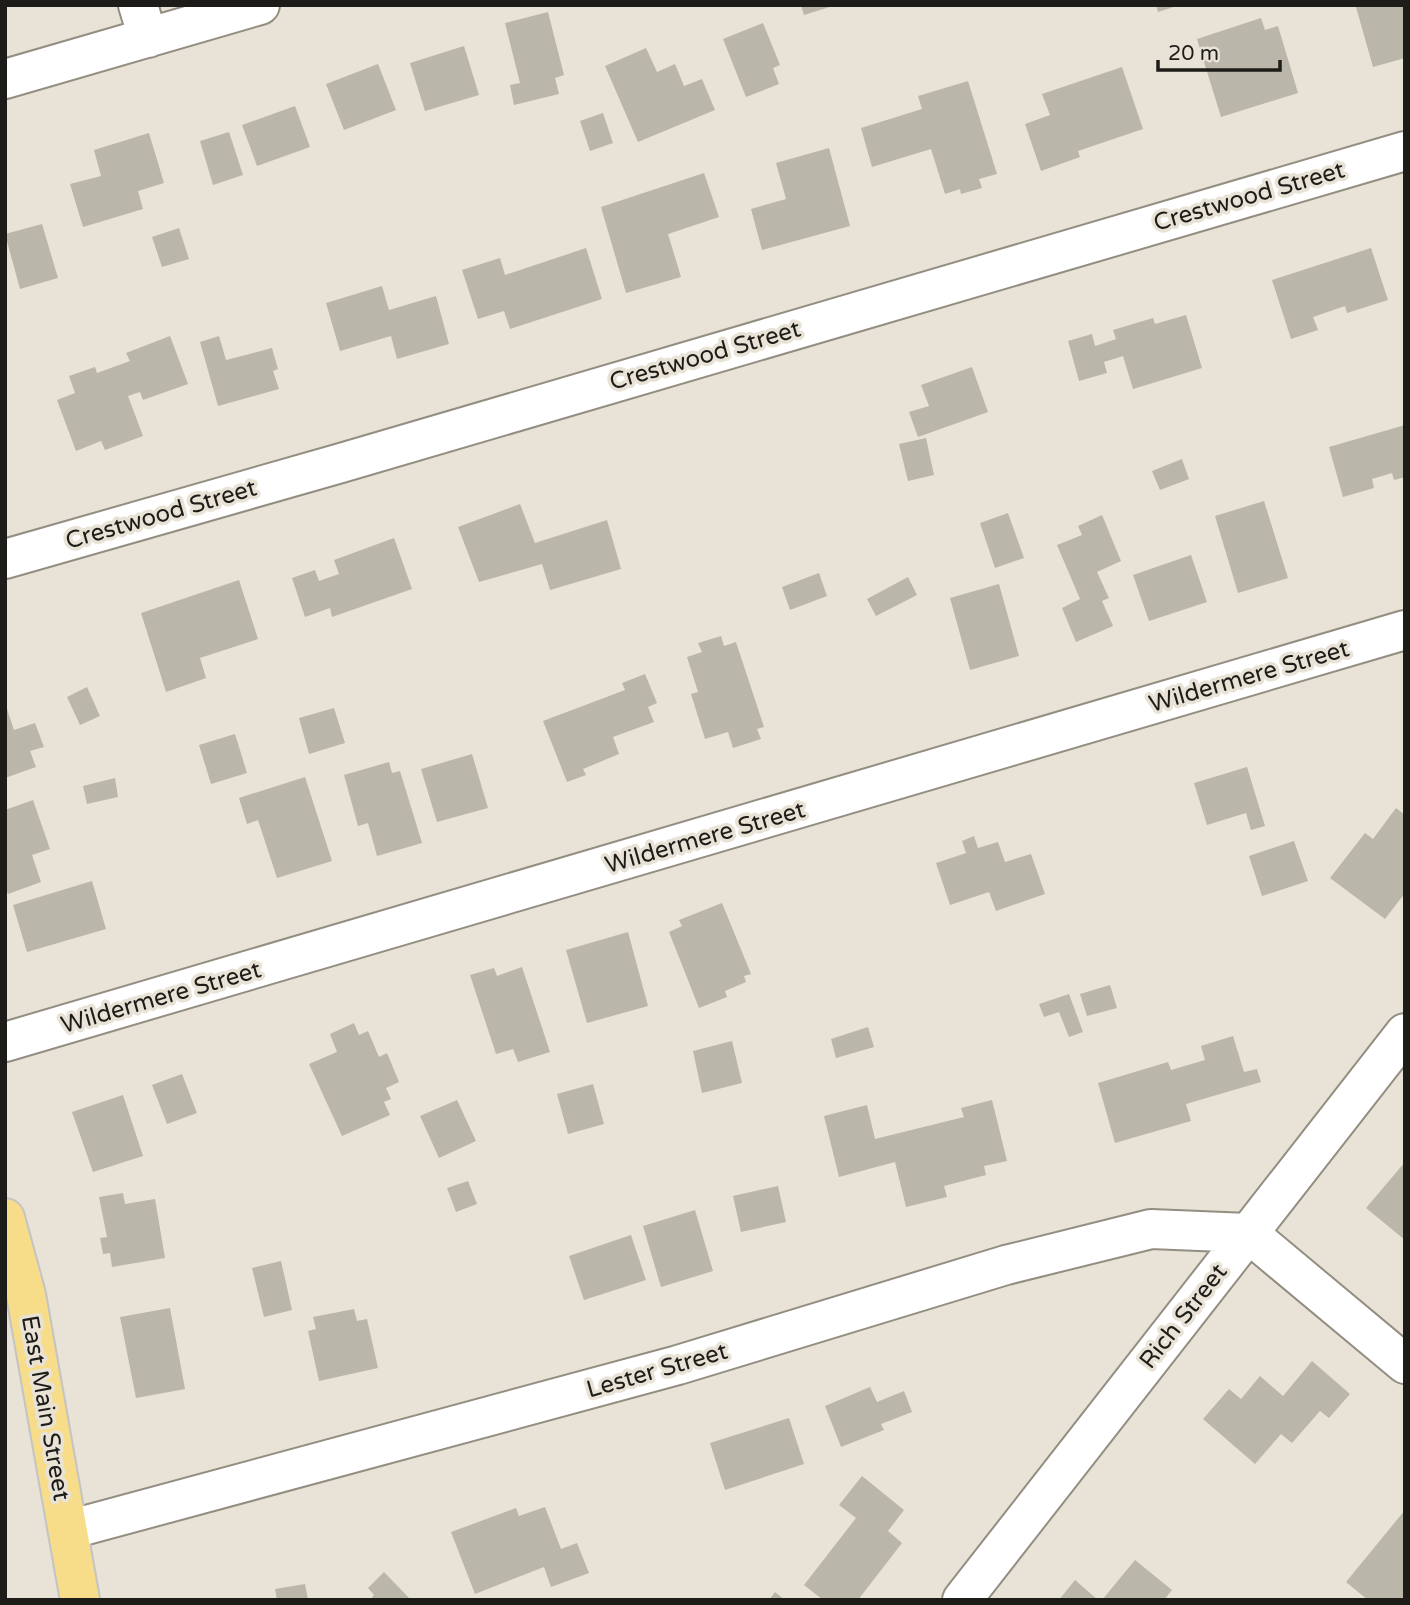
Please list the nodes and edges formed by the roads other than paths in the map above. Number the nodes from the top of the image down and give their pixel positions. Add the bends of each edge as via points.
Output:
1 (260, 5) edge
2 (143, 22) edge
3 (5, 79) edge
4 (1405, 151) edge
5 (5, 559) edge
6 (1405, 630) edge
7 (1405, 1033) edge
8 (5, 1042) edge
9 (5, 1218) edge
10 (1248, 1233) junction
11 (1405, 1364) edge
12 (68, 1530) junction
13 (80, 1600) edge
14 (962, 1600) edge

1 - 2 street
2 - 3 street
4 - 5 street, Crestwood Street
6 - 8 street, Wildermere Street
7 - 10 street, Rich Street
9 - 12 main road, East Main Street via 26,1295
10 - 11 street
10 - 12 street, Lester Street via 1151,1229 1006,1265 678,1365
10 - 14 street, Rich Street
12 - 13 main road, East Main Street

